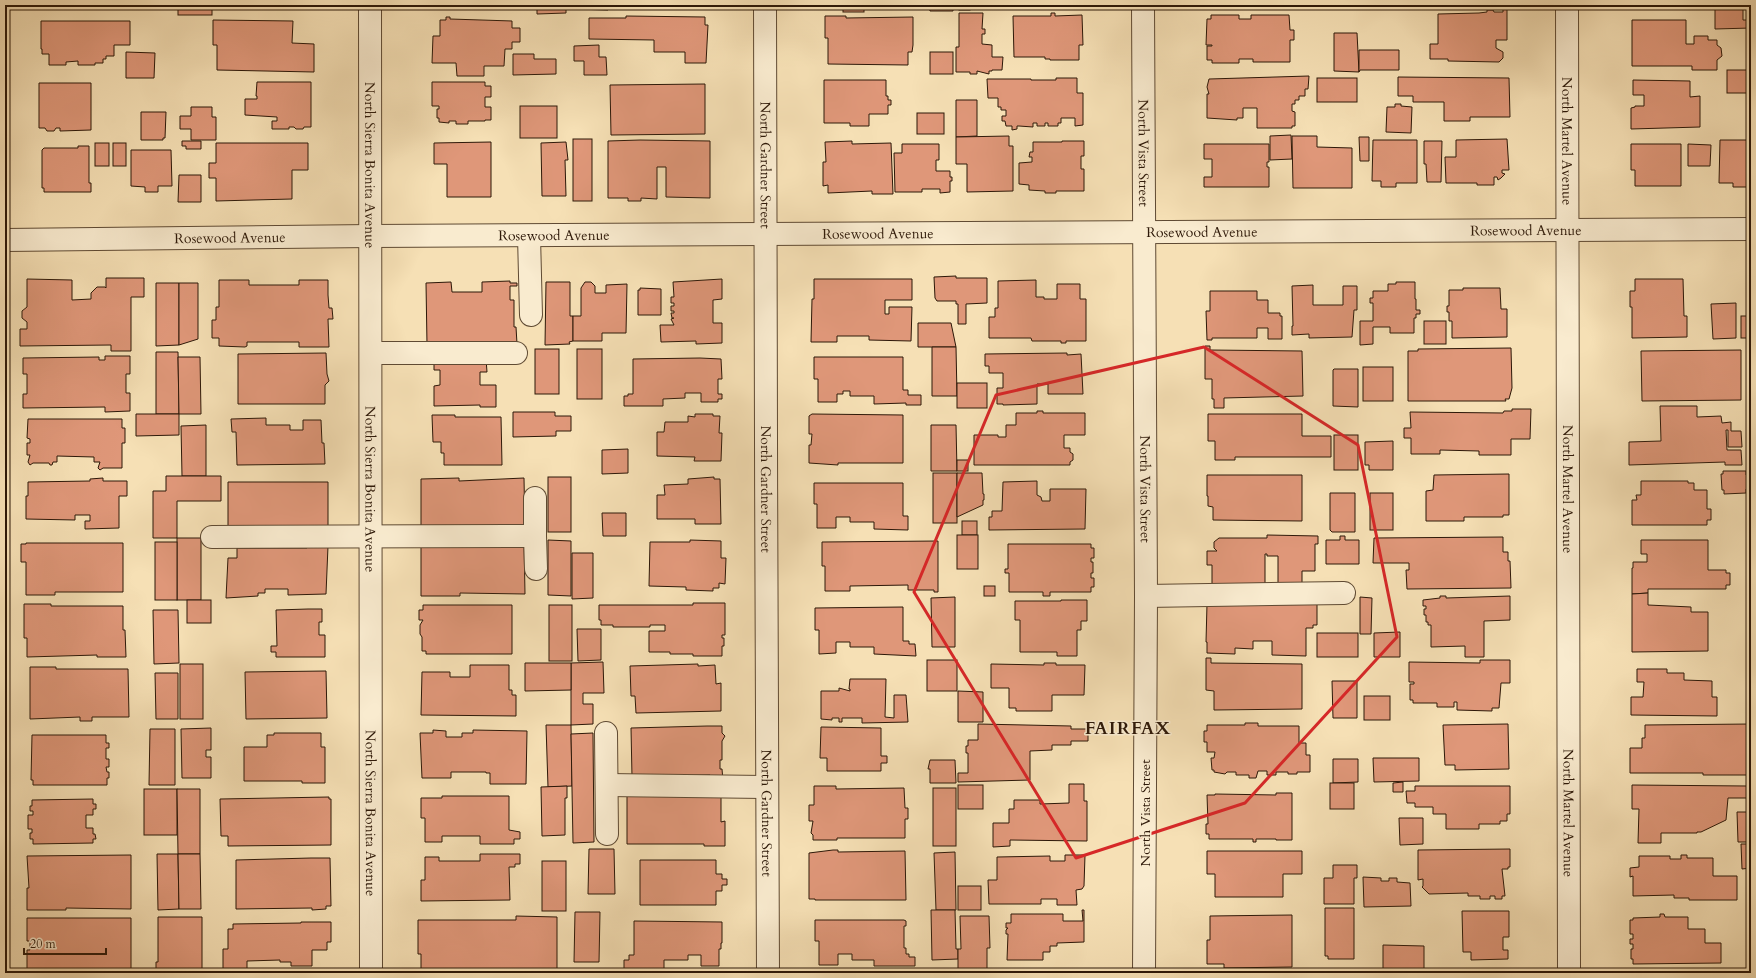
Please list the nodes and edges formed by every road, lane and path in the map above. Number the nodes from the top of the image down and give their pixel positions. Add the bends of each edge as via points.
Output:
1 (370, 5) edge
2 (765, 5) edge
3 (1143, 5) edge
4 (1567, 5) edge
5 (1568, 229) junction
6 (1751, 229) edge
7 (1143, 232) junction
8 (767, 235) junction
9 (371, 236) junction
10 (529, 236) junction
11 (5, 240) edge
12 (530, 315) dead end
13 (371, 353) junction
14 (516, 354) dead end
15 (535, 498) dead end
16 (371, 536) junction
17 (535, 536) junction
18 (212, 537) dead end
19 (536, 569) dead end
20 (1344, 593) dead end
21 (1146, 596) junction
22 (606, 733) dead end
23 (607, 785) junction
24 (766, 787) junction
25 (607, 834) dead end
26 (371, 973) edge
27 (768, 973) edge
28 (1144, 973) edge
29 (1569, 973) edge

1 - 9 street, North Sierra Bonita Avenue
2 - 8 street, North Gardner Street
3 - 7 street, North Vista Street
4 - 5 street, North Martel Avenue
5 - 6 street, Rosewood Avenue
5 - 7 street, Rosewood Avenue
5 - 29 street, North Martel Avenue
7 - 8 street, Rosewood Avenue
7 - 21 street, North Vista Street
8 - 10 street, Rosewood Avenue
8 - 24 street, North Gardner Street
9 - 10 street, Rosewood Avenue
9 - 11 street, Rosewood Avenue
9 - 13 street, North Sierra Bonita Avenue
10 - 12 street
13 - 14 street
13 - 16 street, North Sierra Bonita Avenue
15 - 17 street
16 - 17 street
16 - 18 street
16 - 26 street, North Sierra Bonita Avenue
17 - 19 street
20 - 21 street
21 - 28 street, North Vista Street
22 - 23 street
23 - 24 street
23 - 25 street
24 - 27 street, North Gardner Street

